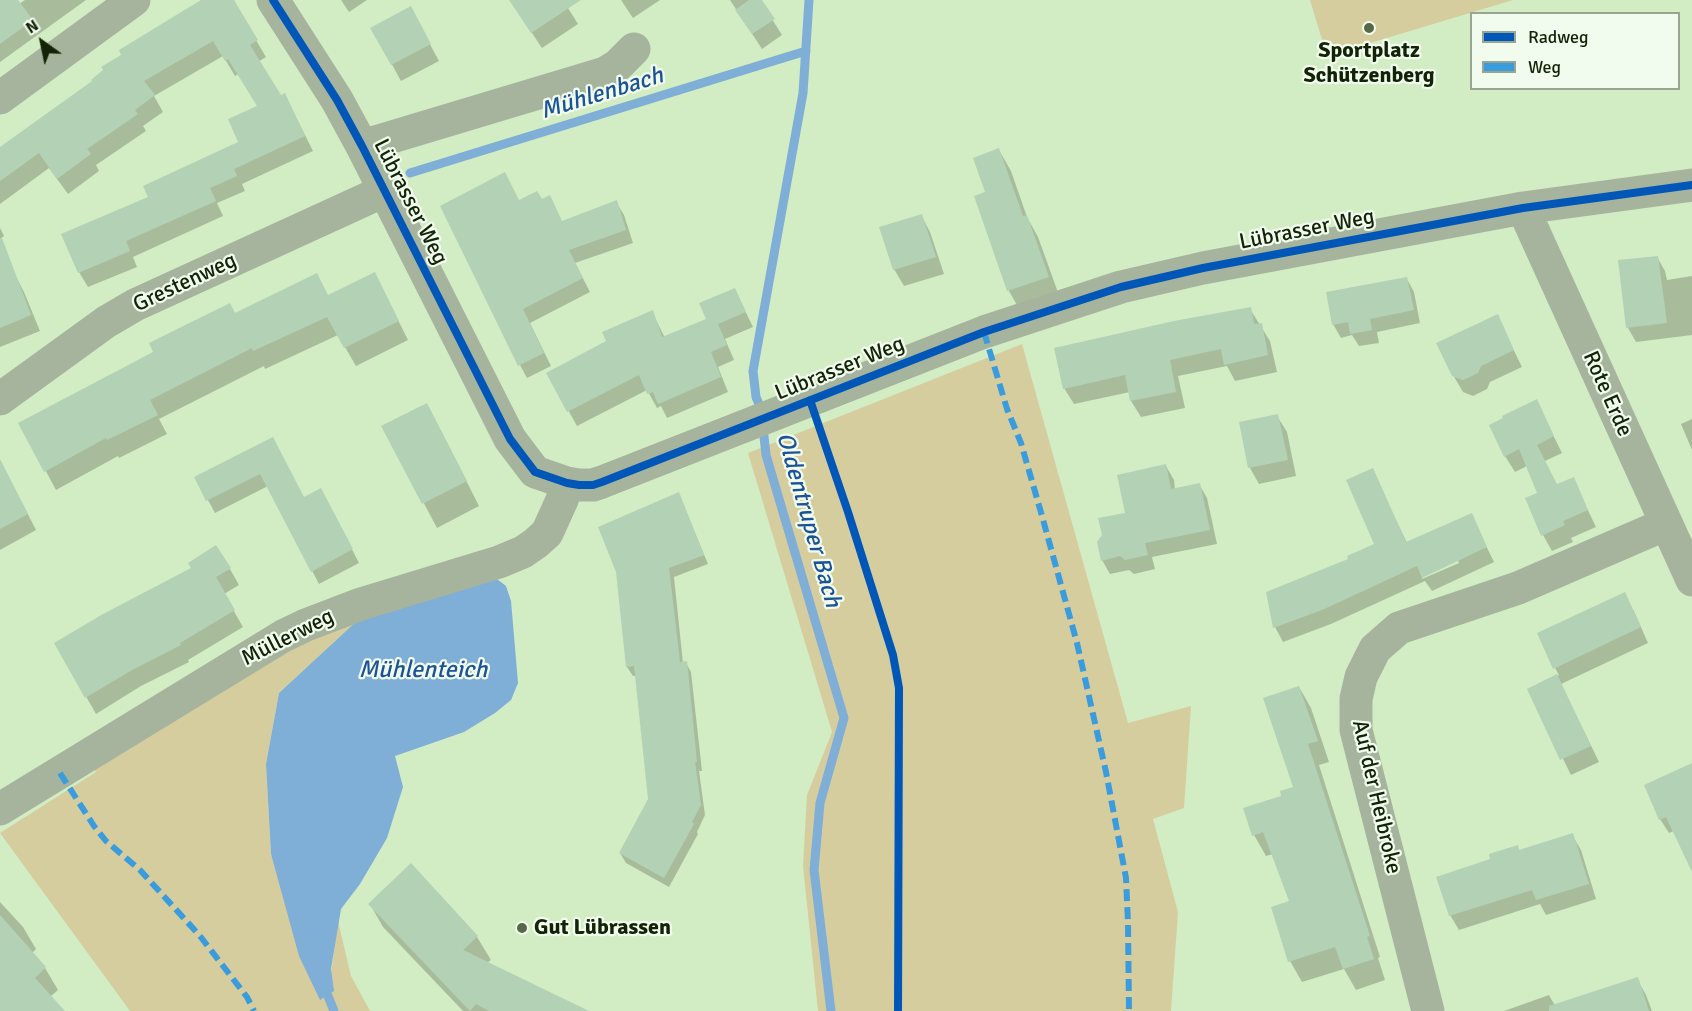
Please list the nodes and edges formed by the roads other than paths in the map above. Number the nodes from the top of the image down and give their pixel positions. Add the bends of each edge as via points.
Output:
1 (134, 0) edge
2 (273, 0) edge
3 (634, 49) dead end
4 (0, 99) edge
5 (362, 146) junction
6 (1692, 185) edge
7 (384, 190) junction
8 (1523, 208) junction
9 (0, 399) edge
10 (567, 483) junction
11 (1666, 524) junction
12 (1692, 580) edge
13 (0, 809) edge
14 (1428, 1011) edge

1 - 4 street
2 - 5 street, Lübrasser Weg
3 - 5 street via 605,73
5 - 7 street, Lübrasser Weg
6 - 8 street, Lübrasser Weg
7 - 9 street, Grestenweg via 135,305
7 - 10 street, Lübrasser Weg via 510,440 535,472
8 - 10 street, Lübrasser Weg via 1120,287 984,332 593,485
8 - 11 street, Rote Erde
10 - 13 street, Müllerweg via 547,533 523,552 298,628
11 - 12 street, Rote Erde
11 - 14 street, Auf der Heibroke via 1518,588 1399,628 1375,649 1361,677 1356,730

